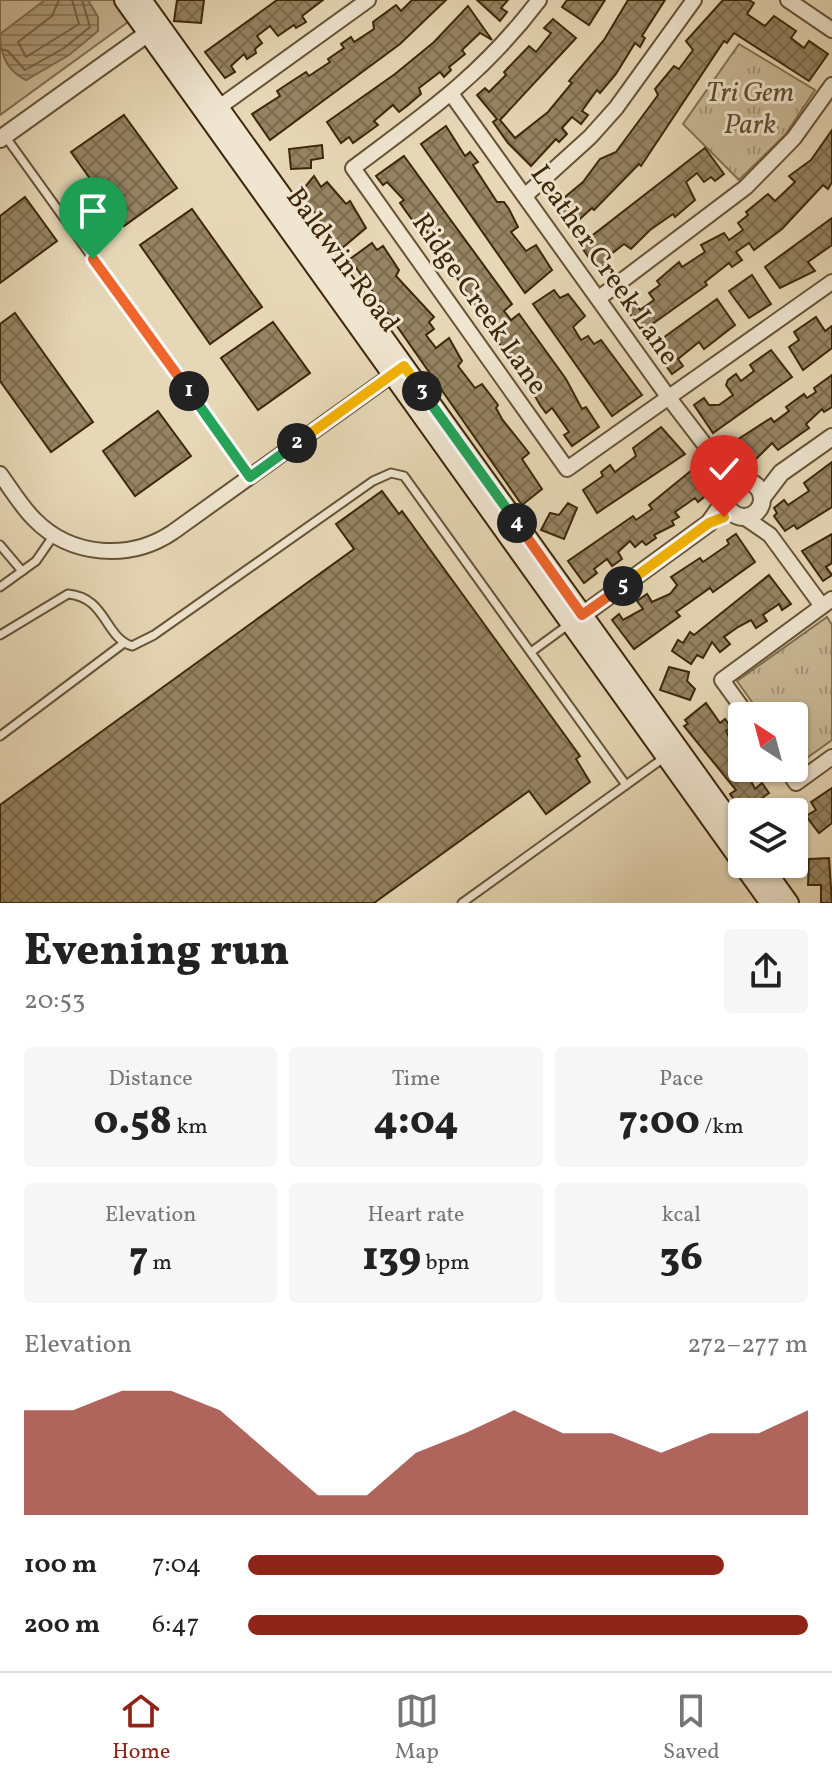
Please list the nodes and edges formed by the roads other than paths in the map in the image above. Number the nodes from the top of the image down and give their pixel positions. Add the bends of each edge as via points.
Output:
1 (124, 0) edge
2 (142, 0) edge
3 (368, 0) edge
4 (539, 0) edge
5 (694, 0) edge
6 (788, 0) edge
7 (154, 29) junction
8 (832, 30) edge
9 (832, 85) edge
10 (452, 95) junction
11 (213, 112) junction
12 (2, 138) edge
13 (527, 194) junction
14 (832, 282) edge
15 (599, 298) junction
16 (398, 370) junction
17 (669, 398) junction
18 (832, 437) edge
19 (718, 462) junction
20 (781, 473) junction
21 (0, 474) edge
22 (250, 477) junction
23 (747, 481) junction
24 (727, 496) junction
25 (762, 501) junction
26 (742, 516) junction
27 (709, 523) junction
28 (54, 535) junction
29 (770, 535) junction
30 (0, 545) edge
31 (22, 571) junction
32 (0, 587) edge
33 (827, 602) edge
34 (576, 619) junction
35 (0, 635) edge
36 (124, 643) junction
37 (531, 652) junction
38 (738, 702) edge
39 (0, 736) edge
40 (666, 757) junction
41 (832, 757) edge
42 (808, 774) edge
43 (626, 785) junction
44 (728, 819) edge
45 (728, 844) edge
46 (752, 878) edge
47 (771, 878) edge
48 (462, 903) edge
49 (770, 903) edge
50 (789, 903) edge

1 - 7 main road, Baldwin Road
2 - 7 main road, Baldwin Road
3 - 11 street
4 - 10 street via 500,50
5 - 13 street via 616,108
6 - 8 street
7 - 11 main road, Baldwin Road
7 - 12 street
9 - 15 street via 794,138 746,187
10 - 13 street, Leather Creek Lane
10 - 17 street, Ridge Creek Lane via 353,168 567,469
11 - 16 main road, Baldwin Road
12 - 22 lane
13 - 15 street, Leather Creek Lane
14 - 17 street
15 - 17 street, Leather Creek Lane
16 - 22 street
16 - 34 main road, Baldwin Road
17 - 19 street, Leather Creek Lane
18 - 20 street
19 - 23 street, Leather Creek Lane
19 - 24 street, Leather Creek Lane
20 - 23 street
20 - 25 street
21 - 28 street via 33,518
22 - 28 street via 142,548 97,550
23 - 24 street via 734,484
23 - 25 street via 759,488
24 - 26 street via 730,509
24 - 27 street
25 - 26 street via 755,513
25 - 29 street
26 - 27 street
26 - 29 street
27 - 34 street
28 - 31 lane
29 - 33 street
30 - 31 lane
31 - 32 lane
33 - 38 street via 722,680
34 - 37 lane
34 - 40 main road, Baldwin Road
34 - 44 main road, Baldwin Road
35 - 36 lane via 68,594 90,600
36 - 37 lane via 132,646 154,635 391,473 404,476 415,488
36 - 39 lane
37 - 43 lane
40 - 43 lane
40 - 45 main road, Baldwin Road
41 - 42 street
43 - 48 lane
46 - 49 main road, Baldwin Road
47 - 50 main road

